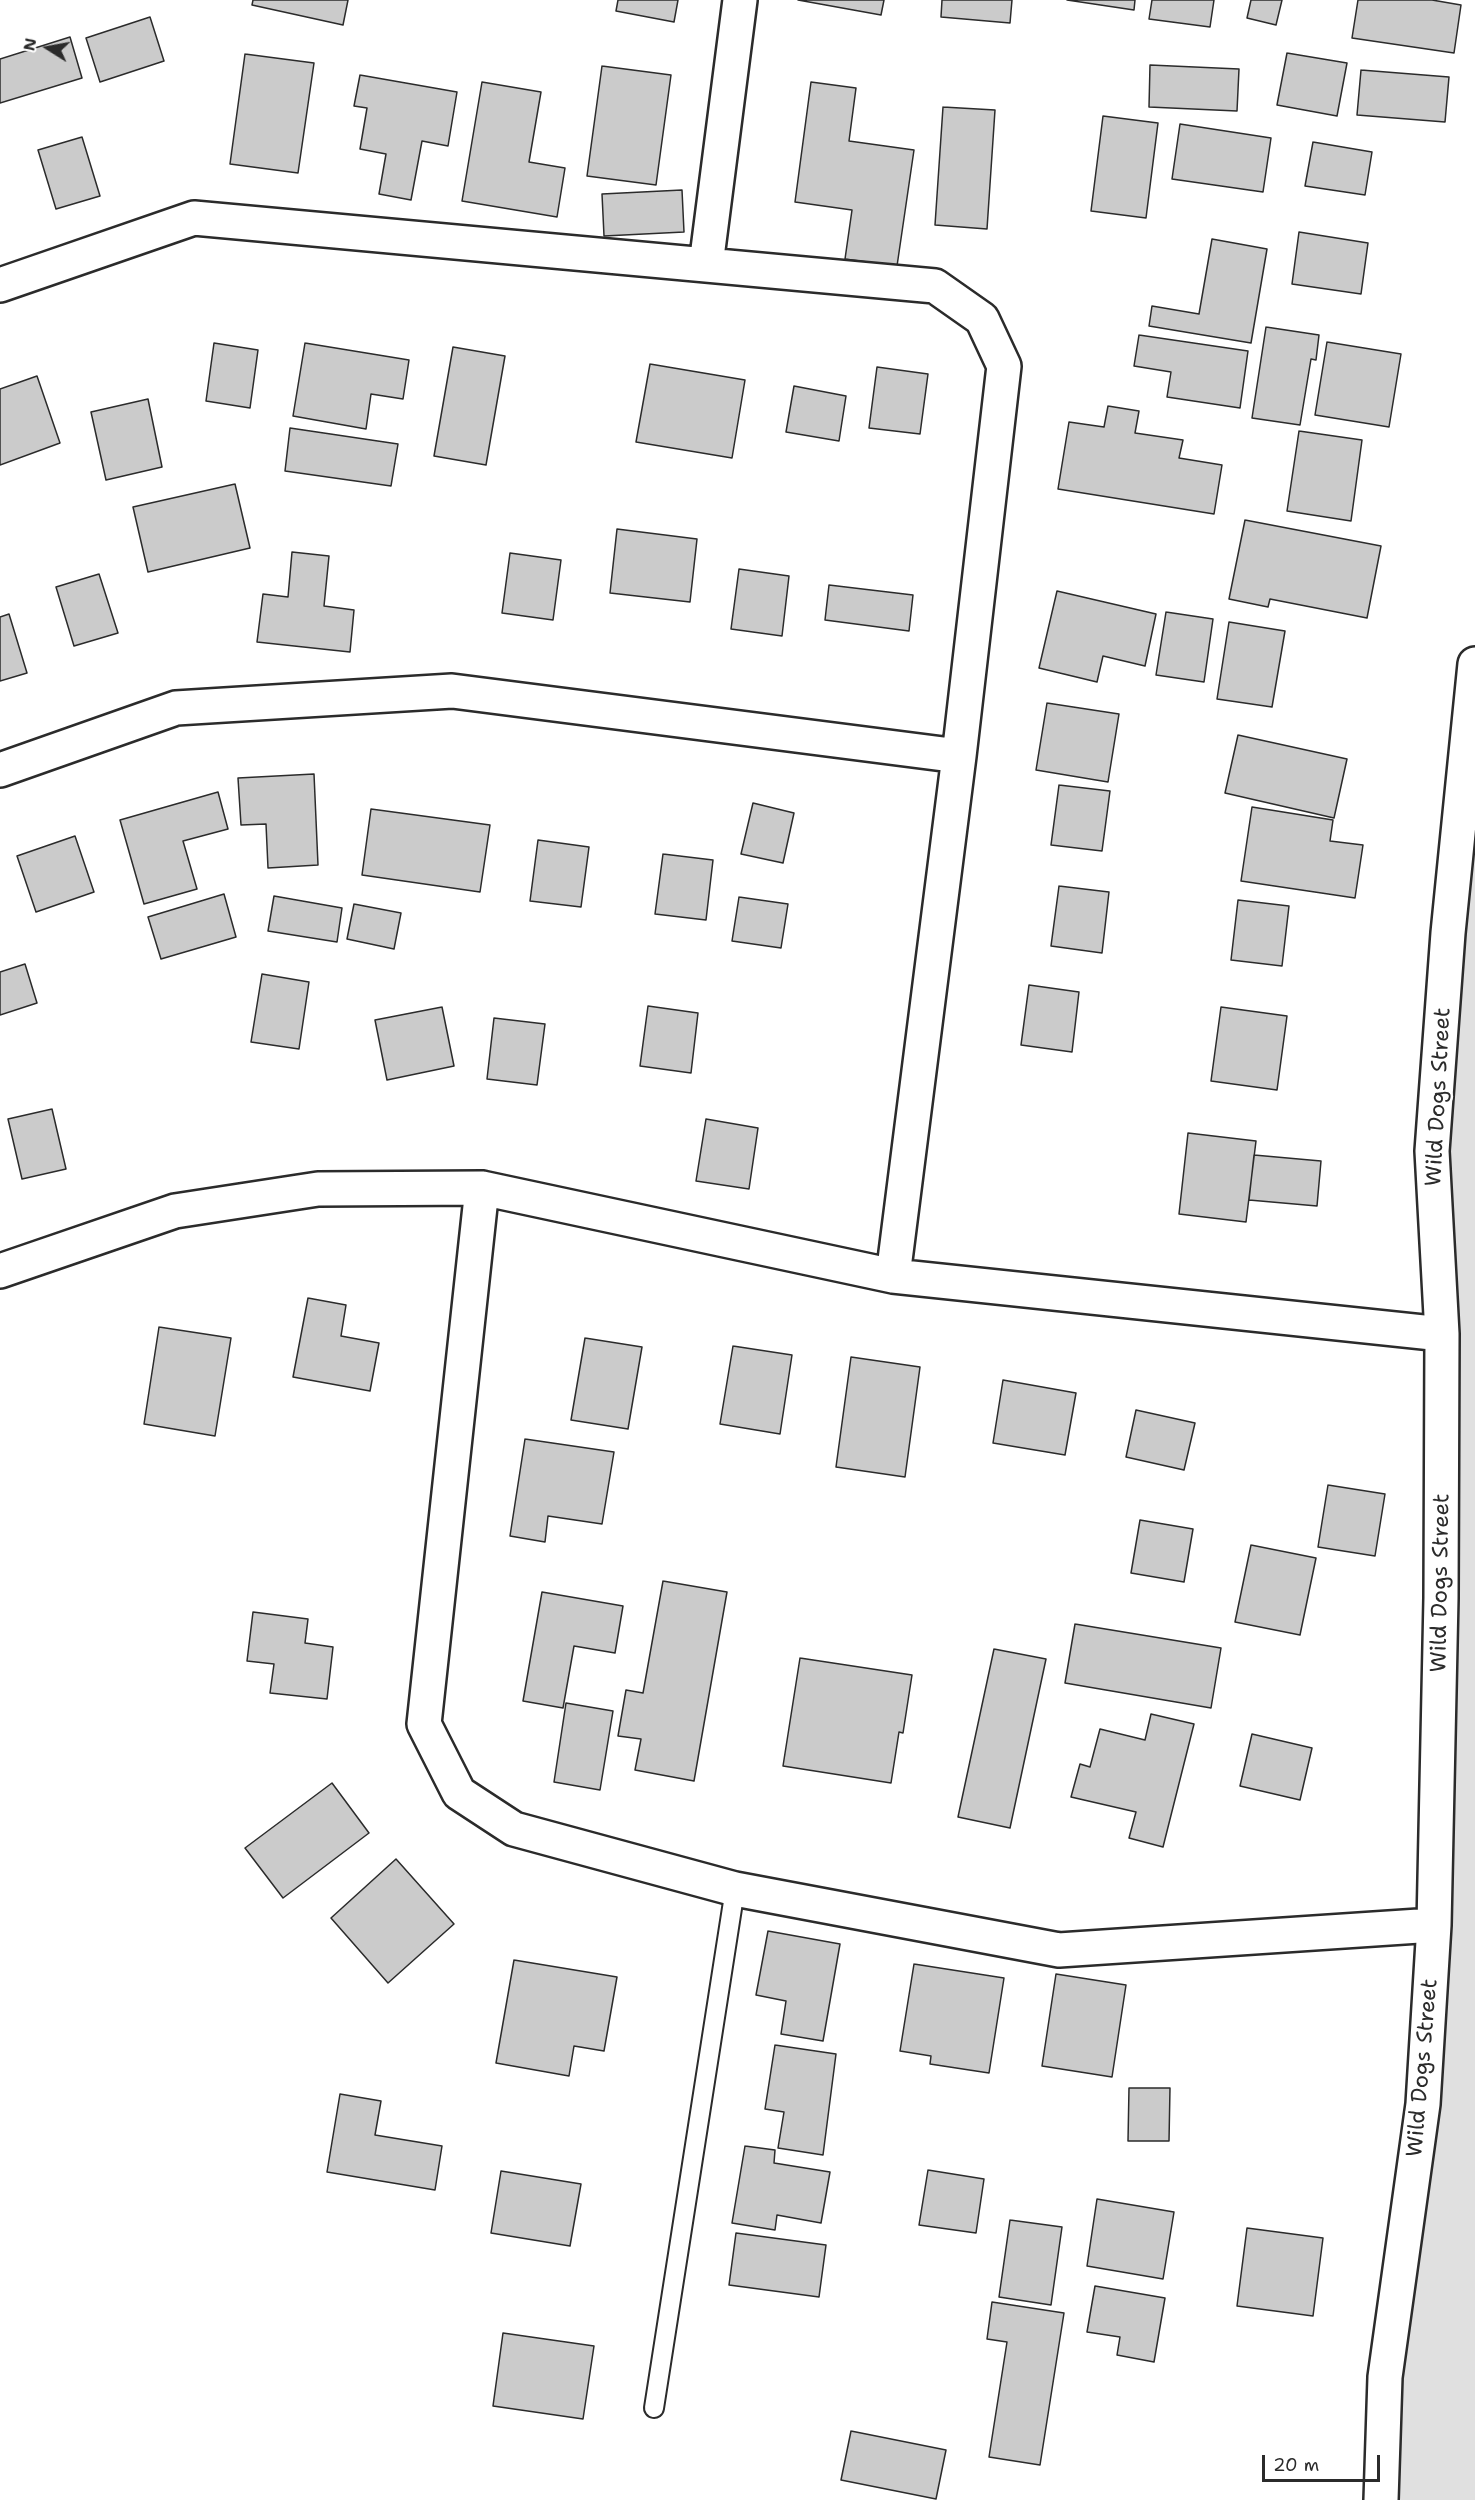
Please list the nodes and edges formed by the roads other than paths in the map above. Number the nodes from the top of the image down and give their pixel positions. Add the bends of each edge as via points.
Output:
1 (740, 0) edge
2 (706, 265) junction
3 (0, 285) edge
4 (1475, 664) edge
5 (959, 756) junction
6 (0, 770) edge
7 (482, 1188) junction
8 (0, 1271) edge
9 (892, 1276) junction
10 (1443, 1334) junction
11 (735, 1889) junction
12 (1434, 1925) junction
13 (654, 2408) dead end
14 (1381, 2500) edge

1 - 2 street
2 - 3 street via 194,218
2 - 5 street via 935,286 982,319 1004,366
4 - 10 street, Wild Dogs Street via 1448,933 1432,1151
5 - 6 street via 452,692 176,708
5 - 9 street
7 - 8 street via 318,1189 175,1211
7 - 9 street
7 - 11 street via 424,1724 459,1793 514,1829
9 - 10 street
10 - 12 street, Wild Dogs Street
11 - 12 street via 1059,1950
11 - 13 lane
12 - 14 street, Wild Dogs Street via 1423,2104 1385,2377

